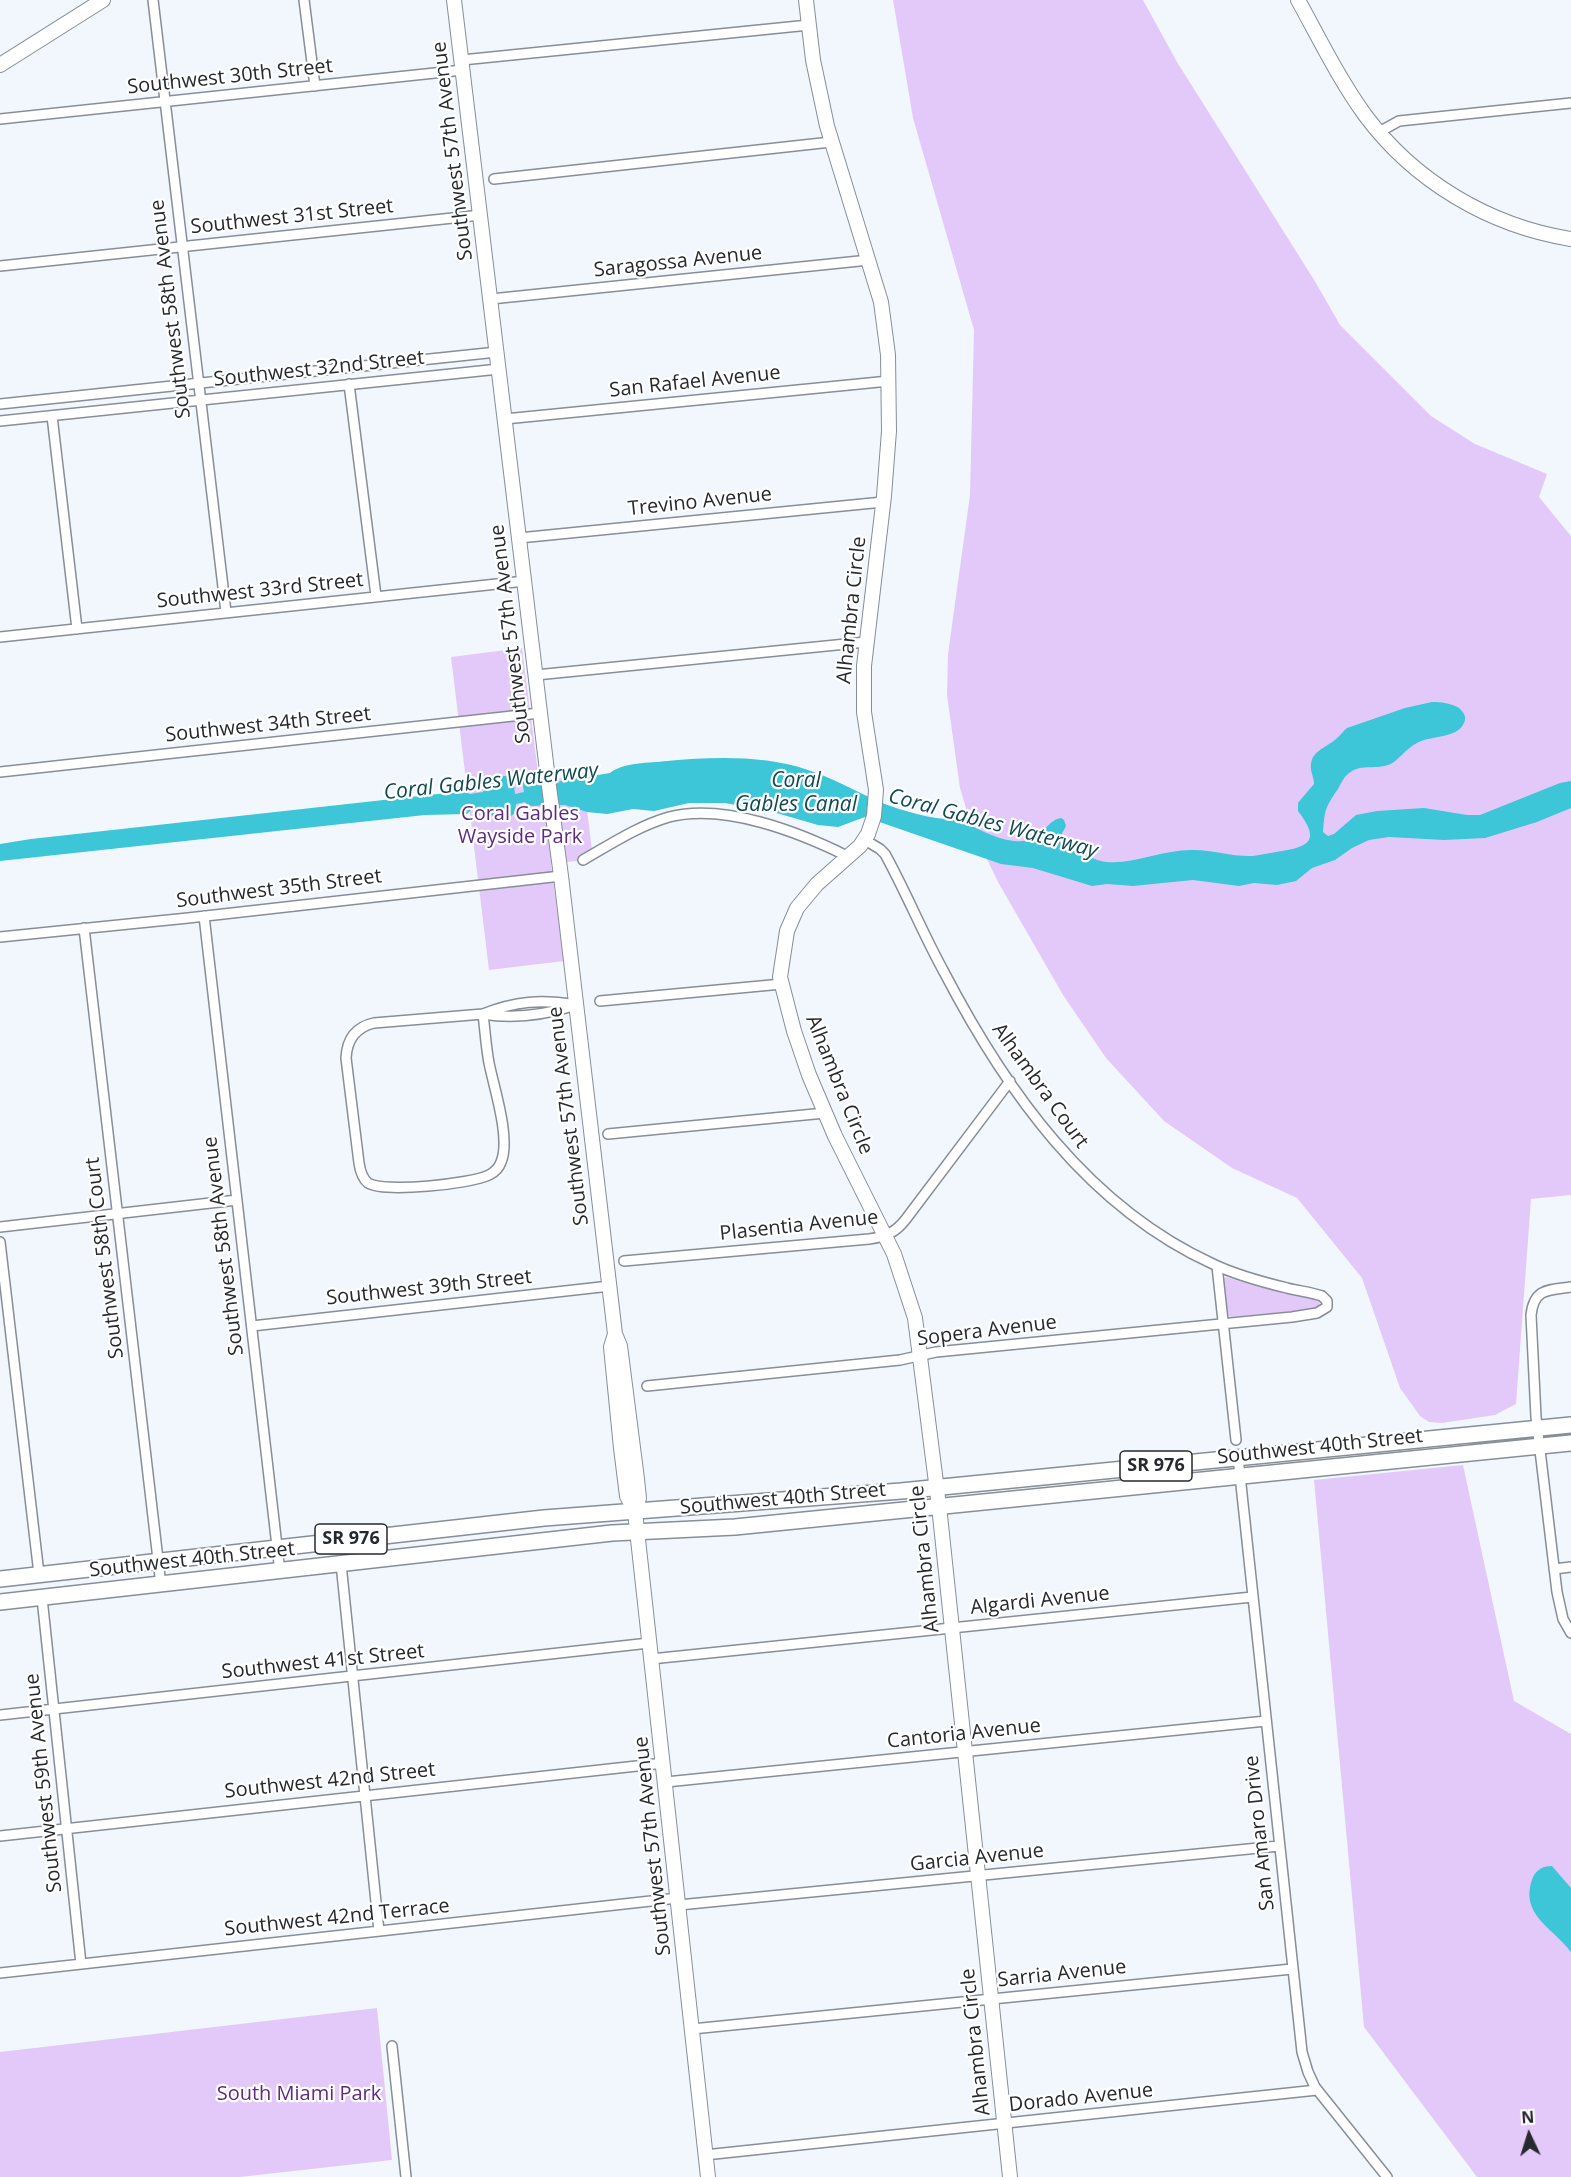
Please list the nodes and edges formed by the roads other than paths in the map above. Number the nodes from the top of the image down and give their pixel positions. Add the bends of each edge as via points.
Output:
1 (102, 0) edge
2 (152, 0) edge
3 (304, 0) edge
4 (454, 0) edge
5 (806, 0) edge
6 (1298, 0) edge
7 (809, 25) junction
8 (0, 65) edge
9 (462, 65) junction
10 (315, 86) junction
11 (164, 102) junction
12 (1571, 103) edge
13 (0, 119) edge
14 (1379, 132) junction
15 (831, 142) junction
16 (494, 178) dead end
17 (481, 215) junction
18 (1571, 239) edge
19 (182, 246) junction
20 (869, 260) junction
21 (0, 266) edge
22 (491, 299) junction
23 (497, 352) junction
24 (499, 369) junction
25 (889, 381) junction
26 (199, 382) junction
27 (349, 384) junction
28 (201, 400) junction
29 (0, 404) edge
30 (52, 416) junction
31 (505, 419) junction
32 (0, 421) edge
33 (883, 502) junction
34 (519, 538) junction
35 (525, 581) junction
36 (376, 596) junction
37 (226, 612) junction
38 (77, 629) junction
39 (0, 638) edge
40 (866, 642) junction
41 (536, 675) junction
42 (540, 713) junction
43 (0, 772) edge
44 (865, 840) junction
45 (849, 857) junction
46 (583, 860) dead end
47 (561, 876) junction
48 (204, 916) junction
49 (84, 928) junction
50 (0, 936) edge
51 (782, 984) junction
52 (600, 1001) dead end
53 (575, 1005) junction
54 (483, 1014) junction
55 (1010, 1081) junction
56 (825, 1113) junction
57 (608, 1134) dead end
58 (237, 1200) junction
59 (118, 1214) junction
60 (0, 1227) edge
61 (885, 1235) junction
62 (0, 1242) edge
63 (624, 1261) dead end
64 (1217, 1266) junction
65 (610, 1286) junction
66 (1571, 1287) edge
67 (1328, 1304) joint
68 (1223, 1324) junction
69 (252, 1326) junction
70 (921, 1355) junction
71 (647, 1386) dead end
72 (1571, 1425) edge
73 (1537, 1428) junction
74 (1236, 1440) dead end
75 (1571, 1443) edge
76 (1539, 1446) junction
77 (1238, 1457) junction
78 (1240, 1476) junction
79 (937, 1488) junction
80 (939, 1506) junction
81 (635, 1512) junction
82 (425, 1531) junction
83 (637, 1531) junction
84 (404, 1533) junction
85 (278, 1548) junction
86 (405, 1557) junction
87 (384, 1559) junction
88 (159, 1562) junction
89 (341, 1564) junction
90 (1571, 1567) edge
91 (1554, 1569) junction
92 (280, 1572) junction
93 (39, 1574) junction
94 (0, 1578) edge
95 (161, 1585) junction
96 (1252, 1597) junction
97 (42, 1598) junction
98 (18, 1600) junction
99 (0, 1602) edge
100 (952, 1628) junction
101 (1571, 1633) edge
102 (649, 1643) junction
103 (651, 1659) junction
104 (353, 1676) junction
105 (54, 1709) junction
106 (0, 1715) edge
107 (1266, 1721) junction
108 (965, 1752) junction
109 (664, 1763) junction
110 (666, 1782) junction
111 (365, 1795) junction
112 (67, 1828) junction
113 (0, 1836) edge
114 (1279, 1846) junction
115 (978, 1876) junction
116 (679, 1901) junction
117 (380, 1931) junction
118 (81, 1964) junction
119 (1292, 1969) junction
120 (0, 1973) edge
121 (991, 1999) junction
122 (692, 2029) junction
123 (392, 2046) dead end
124 (1317, 2090) junction
125 (1004, 2124) junction
126 (705, 2155) junction
127 (406, 2177) edge
128 (708, 2177) edge
129 (1010, 2177) edge
130 (1387, 2177) edge

1 - 8 street
2 - 11 street, Southwest 58th Avenue
3 - 10 street
4 - 9 street, Southwest 57th Avenue
5 - 7 street, Alhambra Circle
6 - 14 street via 1354,99
7 - 9 street, Southwest 30th Street
7 - 15 street, Alhambra Circle
9 - 10 street, Southwest 30th Street
9 - 17 street, Southwest 57th Avenue
10 - 11 street, Southwest 30th Street
11 - 13 street, Southwest 30th Street
11 - 19 street, Southwest 58th Avenue
12 - 14 street via 1399,121
14 - 18 street via 1423,175 1470,205 1516,225
15 - 16 street
15 - 20 street, Alhambra Circle
17 - 19 street, Southwest 31st Street
17 - 22 street, Southwest 57th Avenue
19 - 21 street, Southwest 31st Street
19 - 26 street, Southwest 58th Avenue
20 - 22 street, Saragossa Avenue
20 - 25 street, Alhambra Circle via 881,302
22 - 23 street, Southwest 57th Avenue
23 - 24 street, Southwest 57th Avenue
23 - 26 street, Southwest 32nd Street
24 - 27 street, Southwest 32nd Street
24 - 31 street, Southwest 57th Avenue
25 - 31 street, San Rafael Avenue
25 - 33 street, Alhambra Circle
26 - 28 street, Southwest 58th Avenue
26 - 29 street, Southwest 32nd Street
27 - 28 street, Southwest 32nd Street
27 - 36 street
28 - 30 street, Southwest 32nd Street
28 - 37 street, Southwest 58th Avenue
30 - 32 street, Southwest 32nd Street
30 - 38 street
31 - 34 street, Southwest 57th Avenue
33 - 34 street, Trevino Avenue
33 - 40 street, Alhambra Circle
34 - 35 street, Southwest 57th Avenue
35 - 36 street, Southwest 33rd Street
35 - 41 street, Southwest 57th Avenue
36 - 37 street, Southwest 33rd Street
37 - 38 street, Southwest 33rd Street
38 - 39 street, Southwest 33rd Street
40 - 41 street
40 - 44 street, Alhambra Circle via 864,712 876,797
41 - 42 street, Southwest 57th Avenue
42 - 43 street, Southwest 34th Street
42 - 47 street, Southwest 57th Avenue
44 - 45 street, Alhambra Circle
44 - 55 street, Alhambra Court via 885,854 963,1008
45 - 46 street via 784,829 705,813 649,824
45 - 51 street, Alhambra Circle via 817,884 797,908 780,968
47 - 48 street, Southwest 35th Street
47 - 53 street, Southwest 57th Avenue
48 - 49 street, Southwest 35th Street
48 - 58 street, Southwest 58th Avenue
49 - 50 street, Southwest 35th Street
49 - 59 street, Southwest 58th Court
51 - 52 street
51 - 56 street, Alhambra Circle via 801,1053
53 - 54 street via 549,1000 505,1005
53 - 65 street, Southwest 57th Avenue
54 - 54 street via 374,1023 353,1035 346,1058 360,1167 369,1183 388,1188 465,1181 491,1174 500,1164 503,1133
55 - 61 street, Plasentia Avenue via 902,1225
55 - 64 street, Alhambra Court via 1049,1136 1088,1178 1151,1229
56 - 57 street
56 - 61 street, Alhambra Circle
58 - 59 street
58 - 69 street, Southwest 58th Avenue
59 - 60 street
59 - 88 street, Southwest 58th Court
61 - 63 street, Plasentia Avenue
61 - 70 street, Alhambra Circle via 911,1299
62 - 93 street
64 - 67 street, Alhambra Court via 1318,1295
64 - 68 street
65 - 69 street, Southwest 39th Street
65 - 81 street, Southwest 57th Avenue via 615,1334 611,1347 639,1498
66 - 73 street via 1543,1291 1531,1309
67 - 68 street, Sopera Avenue via 1312,1314
68 - 70 street, Sopera Avenue
68 - 74 street
69 - 85 street, Southwest 58th Avenue
70 - 71 street, Sopera Avenue
70 - 79 street, Alhambra Circle
72 - 73 main road, Southwest 40th Street / SR 976
73 - 76 street
73 - 77 main road, Southwest 40th Street / SR 976
75 - 76 main road, Southwest 40th Street / SR 976
76 - 78 main road, Southwest 40th Street / SR 976
76 - 91 street
77 - 78 street, San Amaro Drive
77 - 79 main road, Southwest 40th Street / SR 976
78 - 80 main road, Southwest 40th Street / SR 976
78 - 96 street, San Amaro Drive
79 - 80 street, Alhambra Circle
79 - 81 main road, Southwest 40th Street / SR 976
80 - 83 main road, Southwest 40th Street / SR 976 via 735,1527
80 - 100 street, Alhambra Circle
81 - 82 main road, Southwest 40th Street / SR 976
81 - 83 street, Southwest 57th Avenue
82 - 84 main road, Southwest 40th Street / SR 976
82 - 86 main road
83 - 86 main road, Southwest 40th Street / SR 976
83 - 102 street, Southwest 57th Avenue
84 - 85 main road, Southwest 40th Street / SR 976
84 - 87 main road
85 - 88 main road, Southwest 40th Street / SR 976
85 - 92 street, Southwest 58th Avenue
86 - 87 main road, Southwest 40th Street / SR 976
87 - 89 main road, Southwest 40th Street / SR 976
88 - 93 main road, Southwest 40th Street / SR 976
88 - 95 street, Southwest 58th Court
89 - 92 main road, Southwest 40th Street / SR 976
89 - 104 street
90 - 91 street
91 - 101 street via 1559,1609
92 - 95 main road, Southwest 40th Street / SR 976
93 - 94 main road, Southwest 40th Street / SR 976
93 - 98 main road
95 - 97 main road, Southwest 40th Street / SR 976
96 - 100 street, Algardi Avenue
96 - 107 street, San Amaro Drive
97 - 98 main road, Southwest 40th Street / SR 976
97 - 105 street, Southwest 59th Avenue
98 - 99 main road, Southwest 40th Street / SR 976
100 - 103 street, Algardi Avenue
100 - 108 street, Alhambra Circle
102 - 103 street, Southwest 57th Avenue
102 - 104 street, Southwest 41st Street
103 - 109 street, Southwest 57th Avenue
104 - 105 street, Southwest 41st Street
104 - 111 street
105 - 106 street, Southwest 41st Street
105 - 112 street, Southwest 59th Avenue
107 - 108 street, Cantoria Avenue
107 - 114 street, San Amaro Drive
108 - 110 street, Cantoria Avenue
108 - 115 street, Alhambra Circle
109 - 110 street, Southwest 57th Avenue
109 - 111 street, Southwest 42nd Street
110 - 116 street, Southwest 57th Avenue
111 - 112 street, Southwest 42nd Street
111 - 117 street
112 - 113 street, Southwest 42nd Street
112 - 118 street, Southwest 59th Avenue
114 - 115 street, Garcia Avenue
114 - 119 street, San Amaro Drive
115 - 116 street, Garcia Avenue
115 - 121 street, Alhambra Circle
116 - 117 street, Southwest 42nd Terrace
116 - 122 street, Southwest 57th Avenue
117 - 118 street, Southwest 42nd Terrace
118 - 120 street, Southwest 42nd Terrace
119 - 121 street, Sarria Avenue
119 - 124 street, San Amaro Drive via 1302,2052
121 - 122 street, Sarria Avenue
121 - 125 street, Alhambra Circle
122 - 126 street, Southwest 57th Avenue
123 - 127 street
124 - 125 street, Dorado Avenue
124 - 130 street, San Amaro Drive
125 - 126 street, Dorado Avenue
125 - 129 street, Alhambra Circle
126 - 128 street, Southwest 57th Avenue

